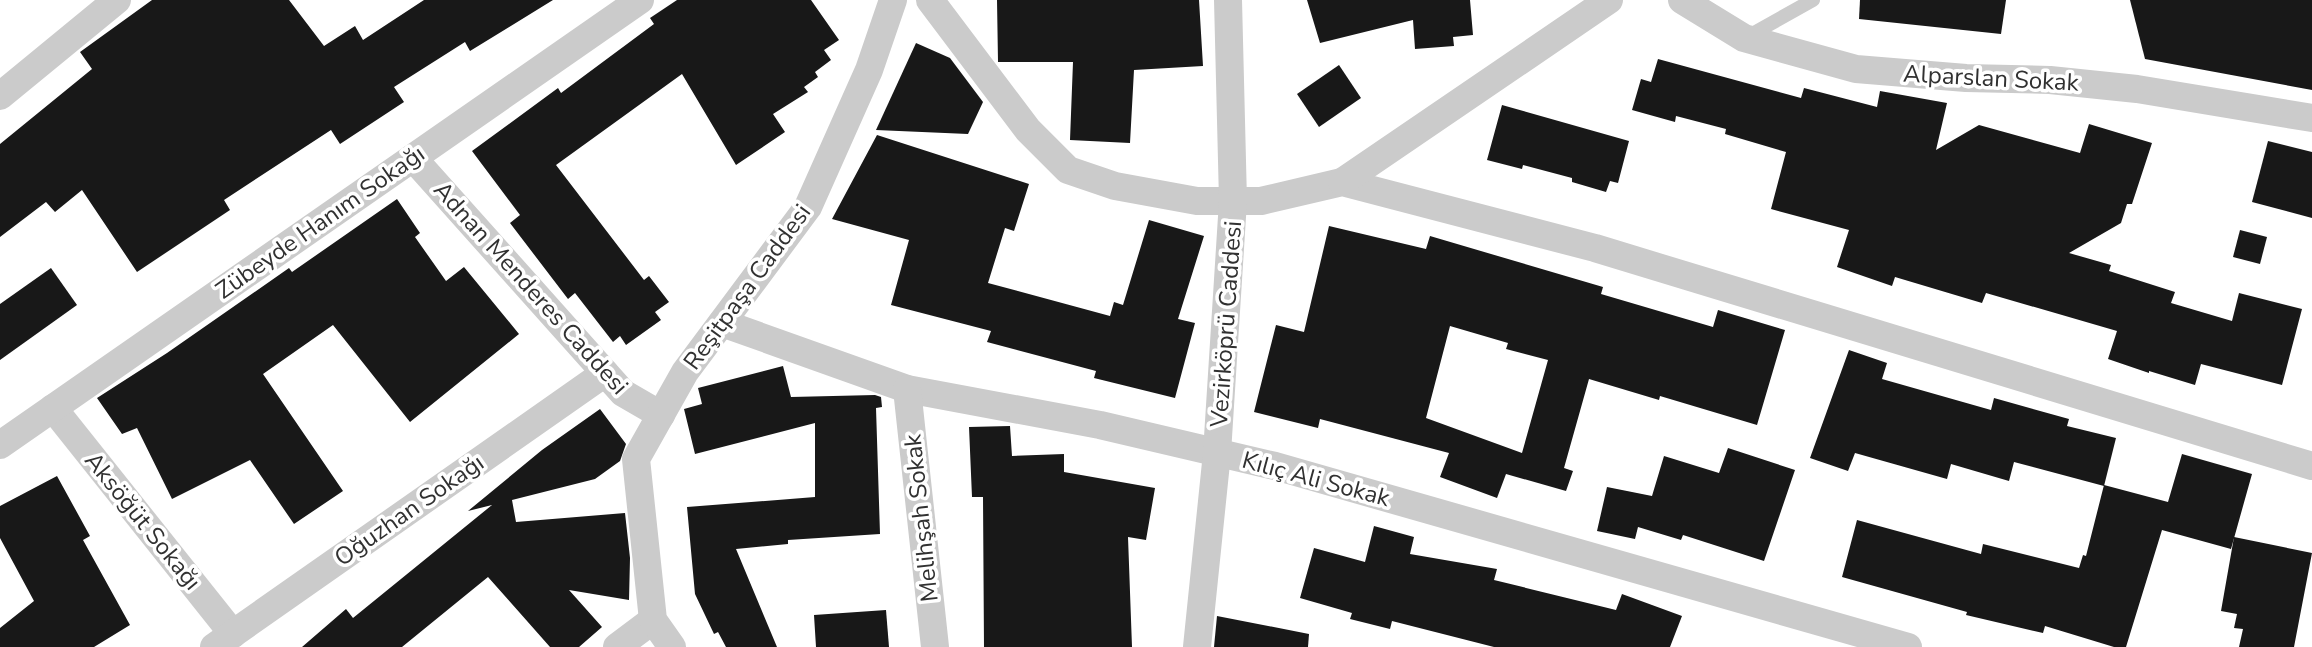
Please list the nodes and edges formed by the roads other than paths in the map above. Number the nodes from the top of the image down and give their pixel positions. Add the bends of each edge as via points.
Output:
1 (117, 0) edge
2 (640, 0) edge
3 (893, 0) edge
4 (930, 0) edge
5 (1228, 0) edge
6 (1609, 0) edge
7 (1682, 0) edge
8 (1813, 0) edge
9 (1744, 38) junction
10 (0, 96) edge
11 (2312, 118) edge
12 (412, 158) junction
13 (1342, 182) junction
14 (1233, 201) junction
15 (722, 323) junction
16 (605, 373) junction
17 (907, 389) junction
18 (53, 408) junction
19 (661, 415) junction
20 (0, 445) edge
21 (1217, 453) junction
22 (2312, 466) edge
23 (653, 620) junction
24 (223, 640) edge
25 (617, 647) edge
26 (672, 647) edge
27 (934, 647) edge
28 (1198, 647) edge
29 (1908, 647) edge

1 - 10 street
2 - 12 street, Zübeyde Hanım Sokağı
3 - 15 street, Reşitpaşa Caddesi via 869,70 808,207
4 - 14 street via 1028,130 1068,170 1115,186 1198,201
5 - 14 street, Vezirköprü Caddesi
6 - 13 street
7 - 9 street, Alparslan Sokak
8 - 9 lane
9 - 11 street, Alparslan Sokak via 1856,69 2137,89
12 - 16 street, Adnan Menderes Caddesi
12 - 18 street, Zübeyde Hanım Sokağı
13 - 14 street via 1261,201
13 - 22 street via 1595,248
14 - 21 street, Vezirköprü Caddesi
15 - 17 street, Kılıç Ali Sokak
15 - 19 street, Reşitpaşa Caddesi via 685,372
16 - 19 street, Adnan Menderes Caddesi via 623,393
16 - 24 street, Oğuzhan Sokağı
17 - 21 street, Kılıç Ali Sokak via 1100,425
17 - 27 street, Melihşah Sokak
18 - 20 street, Zübeyde Hanım Sokağı
18 - 24 street, Aksöğüt Sokağı
19 - 23 street via 636,459
21 - 28 street, Vezirköprü Caddesi
21 - 29 street, Kılıç Ali Sokak
23 - 25 street
23 - 26 street

